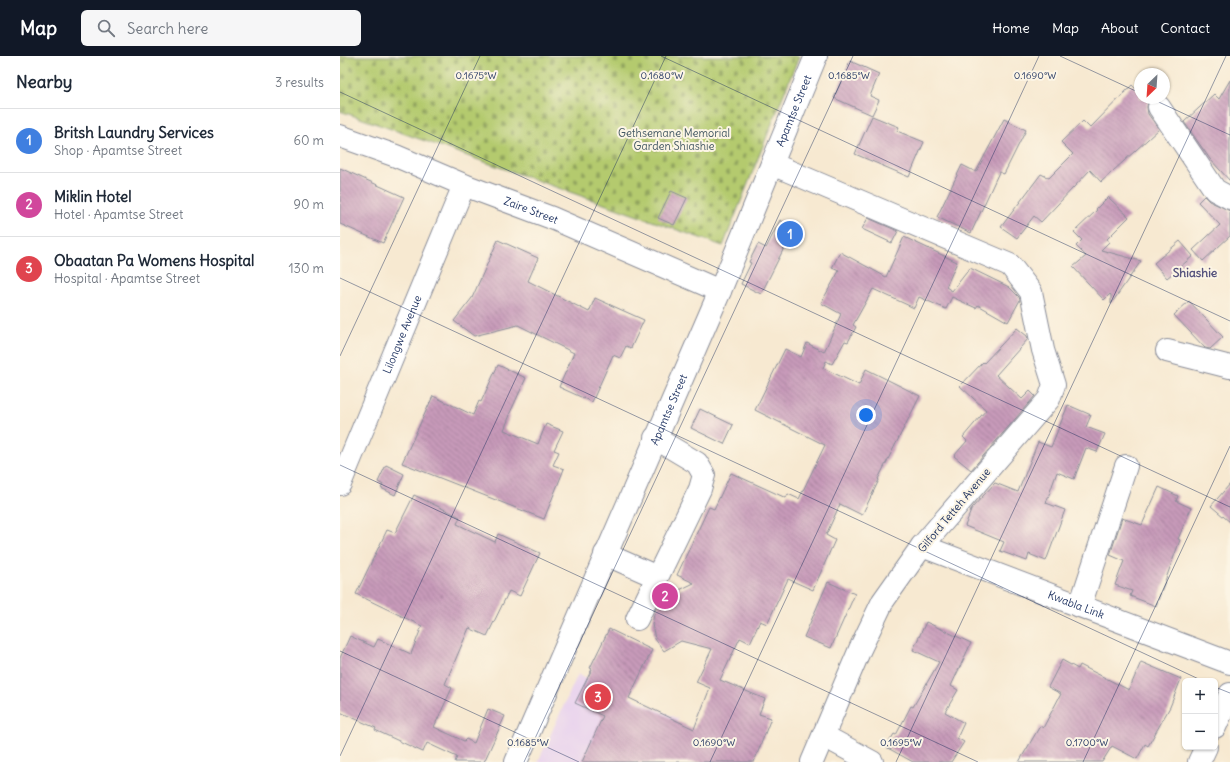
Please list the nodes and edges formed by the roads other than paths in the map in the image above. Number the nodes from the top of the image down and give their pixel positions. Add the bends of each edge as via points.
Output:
1 (816, 56) edge
2 (1159, 107) dead end
3 (340, 136) edge
4 (772, 164) junction
5 (464, 185) junction
6 (1230, 198) edge
7 (720, 291) junction
8 (1166, 351) dead end
9 (1230, 367) edge
10 (656, 438) junction
11 (1126, 466) dead end
12 (340, 484) edge
13 (922, 546) junction
14 (605, 554) junction
15 (657, 577) junction
16 (1080, 606) junction
17 (637, 619) dead end
18 (1230, 663) edge
19 (1230, 694) edge
20 (1218, 720) edge
21 (824, 736) junction
22 (1205, 750) edge
23 (516, 762) edge
24 (812, 762) edge
25 (872, 762) edge
26 (1199, 762) edge

1 - 4 street, Apamtse Street
2 - 6 street via 1215,190
3 - 5 street, Zaire Street
4 - 7 street, Apamtse Street
4 - 13 street, Gilford Tetteh Avenue via 1010,265 1031,292 1043,350 1054,385 1049,399
5 - 7 street, Zaire Street via 552,218
5 - 12 street, Lilongwe Avenue
7 - 10 street, Apamtse Street
8 - 9 street
10 - 14 street, Apamtse Street
10 - 15 street via 697,463 704,475 700,489
11 - 16 street
13 - 16 street, Kwabla Link
13 - 21 street, Gilford Tetteh Avenue via 882,601
14 - 15 street
14 - 23 street, Apamtse Street
15 - 17 street
16 - 18 street, Kwabla Link
19 - 20 street
21 - 24 street, Gilford Tetteh Avenue
21 - 25 street
22 - 26 street

